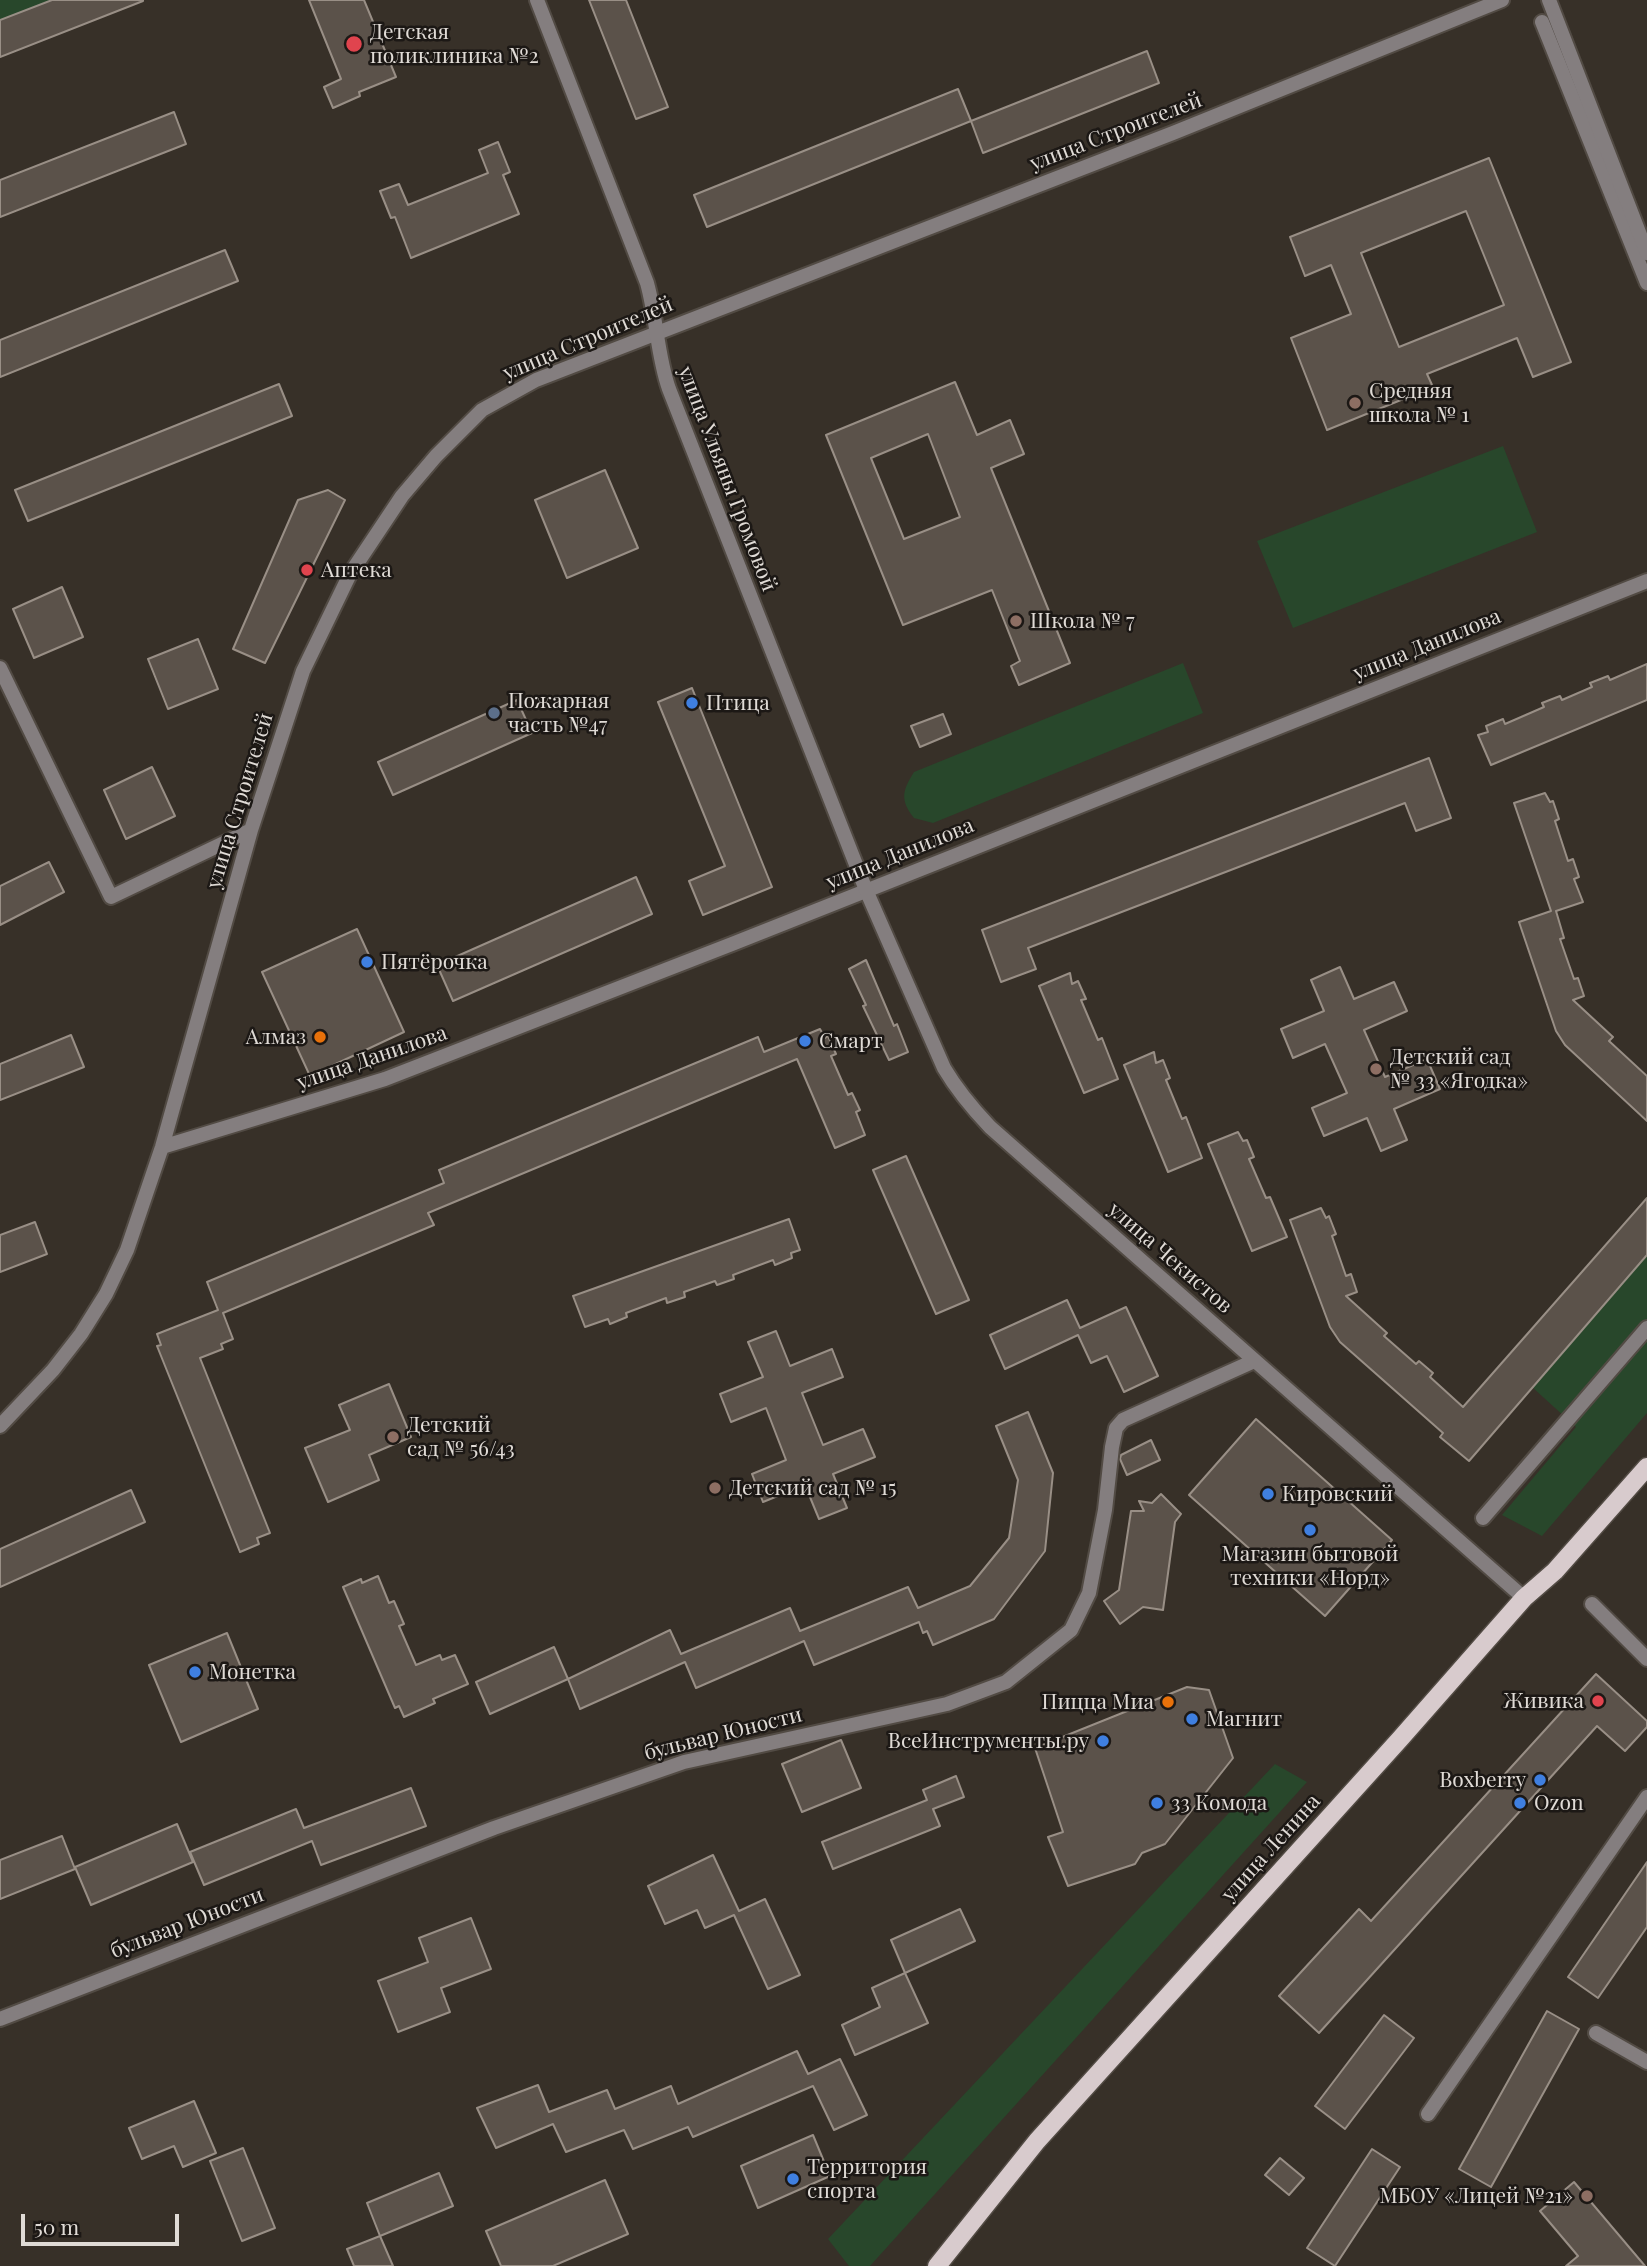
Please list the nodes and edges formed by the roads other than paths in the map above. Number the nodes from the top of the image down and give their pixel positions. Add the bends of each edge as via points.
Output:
1 (537, 0) edge
2 (1502, 0) edge
3 (1549, 0) edge
4 (1542, 22) dead end
5 (1647, 253) edge
6 (1647, 283) edge
7 (657, 332) junction
8 (1647, 580) edge
9 (0, 668) edge
10 (251, 830) junction
11 (866, 890) junction
12 (162, 1147) junction
13 (1647, 1328) edge
14 (1254, 1361) junction
15 (0, 1426) edge
16 (1647, 1467) edge
17 (1483, 1518) dead end
18 (1524, 1598) junction
19 (1592, 1604) dead end
20 (1647, 1659) edge
21 (1647, 1797) edge
22 (0, 2019) edge
23 (1596, 2033) dead end
24 (1647, 2062) edge
25 (1428, 2114) dead end
26 (937, 2266) edge

1 - 7 street, улица Ульяны Громовой via 648,283
2 - 7 street, улица Строителей
3 - 5 street
4 - 6 street
7 - 10 street, улица Строителей via 536,380 482,410 402,496 350,574 303,671
7 - 11 street, улица Ульяны Громовой via 660,366
8 - 11 street, улица Данилова
9 - 10 street via 111,897
10 - 12 street, улица Строителей
11 - 12 street, улица Данилова via 385,1079
11 - 14 street, улица Чекистов via 944,1068 966,1103
12 - 15 street, улица Строителей via 127,1251 106,1294 53,1370
13 - 17 street
14 - 18 street, улица Чекистов
14 - 22 street, бульвар Юности via 1123,1420 1116,1428 1090,1592 1071,1630 1006,1682 947,1704 684,1762 494,1828
16 - 18 main road, улица Ленина via 1555,1571
18 - 26 main road, улица Ленина via 1037,2141
19 - 20 street
21 - 25 street
23 - 24 street

